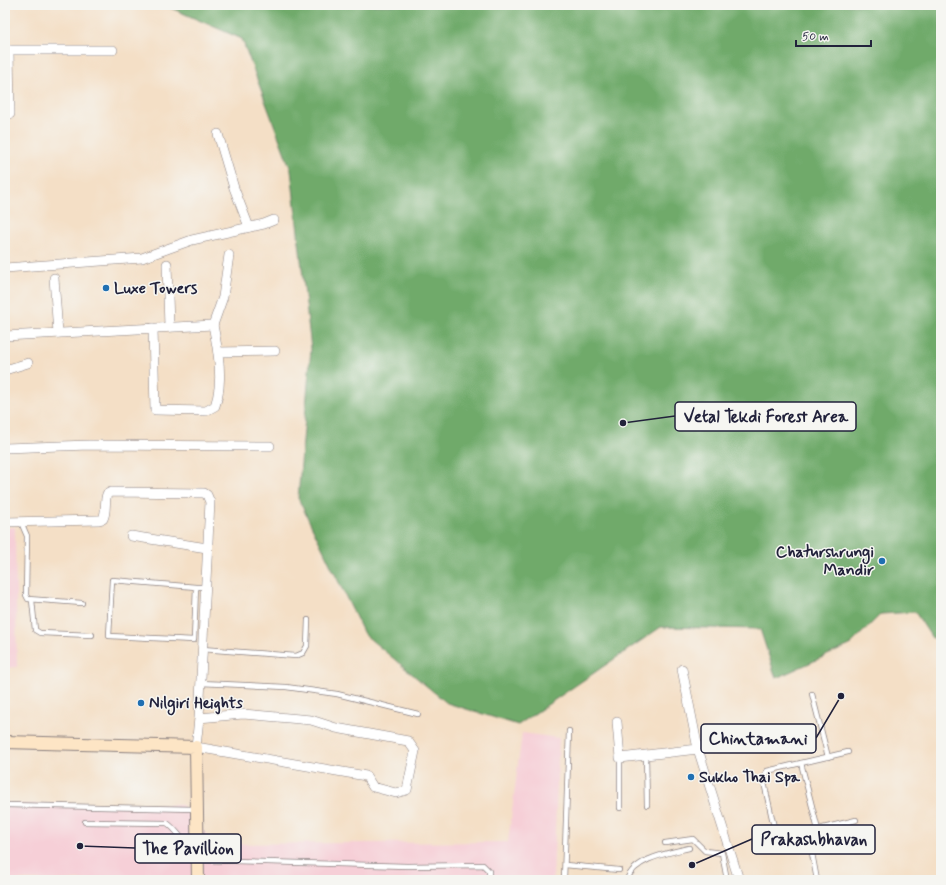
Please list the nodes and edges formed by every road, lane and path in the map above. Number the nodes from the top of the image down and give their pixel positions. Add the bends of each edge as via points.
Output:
1 (7, 50) edge
2 (113, 50) dead end
3 (10, 114) dead end
4 (218, 134) dead end
5 (274, 220) dead end
6 (249, 227) junction
7 (228, 255) dead end
8 (167, 264) dead end
9 (5, 268) edge
10 (54, 278) dead end
11 (214, 325) junction
12 (169, 327) junction
13 (153, 328) junction
14 (58, 333) junction
15 (5, 336) edge
16 (274, 351) dead end
17 (218, 352) junction
18 (28, 363) dead end
19 (5, 370) edge
20 (270, 446) dead end
21 (5, 448) edge
22 (5, 522) edge
23 (21, 522) junction
24 (131, 536) dead end
25 (207, 548) junction
26 (201, 587) junction
27 (32, 600) junction
28 (82, 603) dead end
29 (308, 620) dead end
30 (92, 635) dead end
31 (202, 649) junction
32 (682, 669) dead end
33 (200, 683) junction
34 (812, 694) dead end
35 (418, 714) dead end
36 (199, 718) junction
37 (617, 722) dead end
38 (569, 730) dead end
39 (5, 742) edge
40 (196, 747) junction
41 (698, 750) junction
42 (848, 752) dead end
43 (646, 755) junction
44 (828, 757) junction
45 (620, 758) junction
46 (801, 763) junction
47 (647, 804) dead end
48 (5, 805) edge
49 (620, 808) dead end
50 (197, 809) junction
51 (856, 820) dead end
52 (85, 822) dead end
53 (818, 830) junction
54 (808, 832) junction
55 (665, 843) dead end
56 (689, 848) dead end
57 (197, 860) junction
58 (565, 865) junction
59 (619, 870) dead end
60 (198, 880) edge
61 (489, 880) edge
62 (564, 880) edge
63 (627, 880) edge
64 (727, 880) edge
65 (739, 880) edge
66 (817, 880) edge

1 - 2 street
1 - 3 street
4 - 6 street
5 - 6 street
6 - 9 street via 192,240 142,258
7 - 11 street via 224,297
8 - 12 street
10 - 14 street
11 - 12 street
11 - 17 street
12 - 13 street
13 - 14 street
13 - 17 street via 155,410 206,411 215,406 219,396
14 - 15 street
16 - 17 street
18 - 19 street
20 - 21 street via 89,445
22 - 23 street
23 - 25 street via 103,519 105,498 110,492 204,493 210,502
23 - 27 lane via 27,536 26,595
24 - 25 street
25 - 26 street
26 - 26 lane via 194,640 109,636 112,580
26 - 31 street
27 - 28 lane
27 - 30 lane via 35,630 40,633
29 - 31 lane via 307,646 303,654 296,656
31 - 33 street
32 - 41 street
33 - 35 lane via 286,686 337,694
33 - 36 street
34 - 44 lane
36 - 40 street
36 - 40 street via 243,714 311,720 336,728 408,741 415,751 407,790 396,793 373,787 366,776
37 - 45 street
38 - 58 lane
39 - 40 street
40 - 50 street
41 - 43 street
41 - 65 street
42 - 44 lane
43 - 45 street
43 - 47 lane
44 - 46 lane
45 - 49 lane
46 - 53 lane
46 - 54 lane via 767,771 763,778 776,836 782,838
48 - 50 lane
50 - 57 street
51 - 53 lane
52 - 57 lane via 167,823 175,828
53 - 54 lane
54 - 66 lane
55 - 64 lane via 693,838 705,851 722,853
56 - 63 lane via 655,856 629,873
57 - 60 street
57 - 61 lane via 407,866 483,865 489,871
58 - 59 lane
58 - 62 lane

